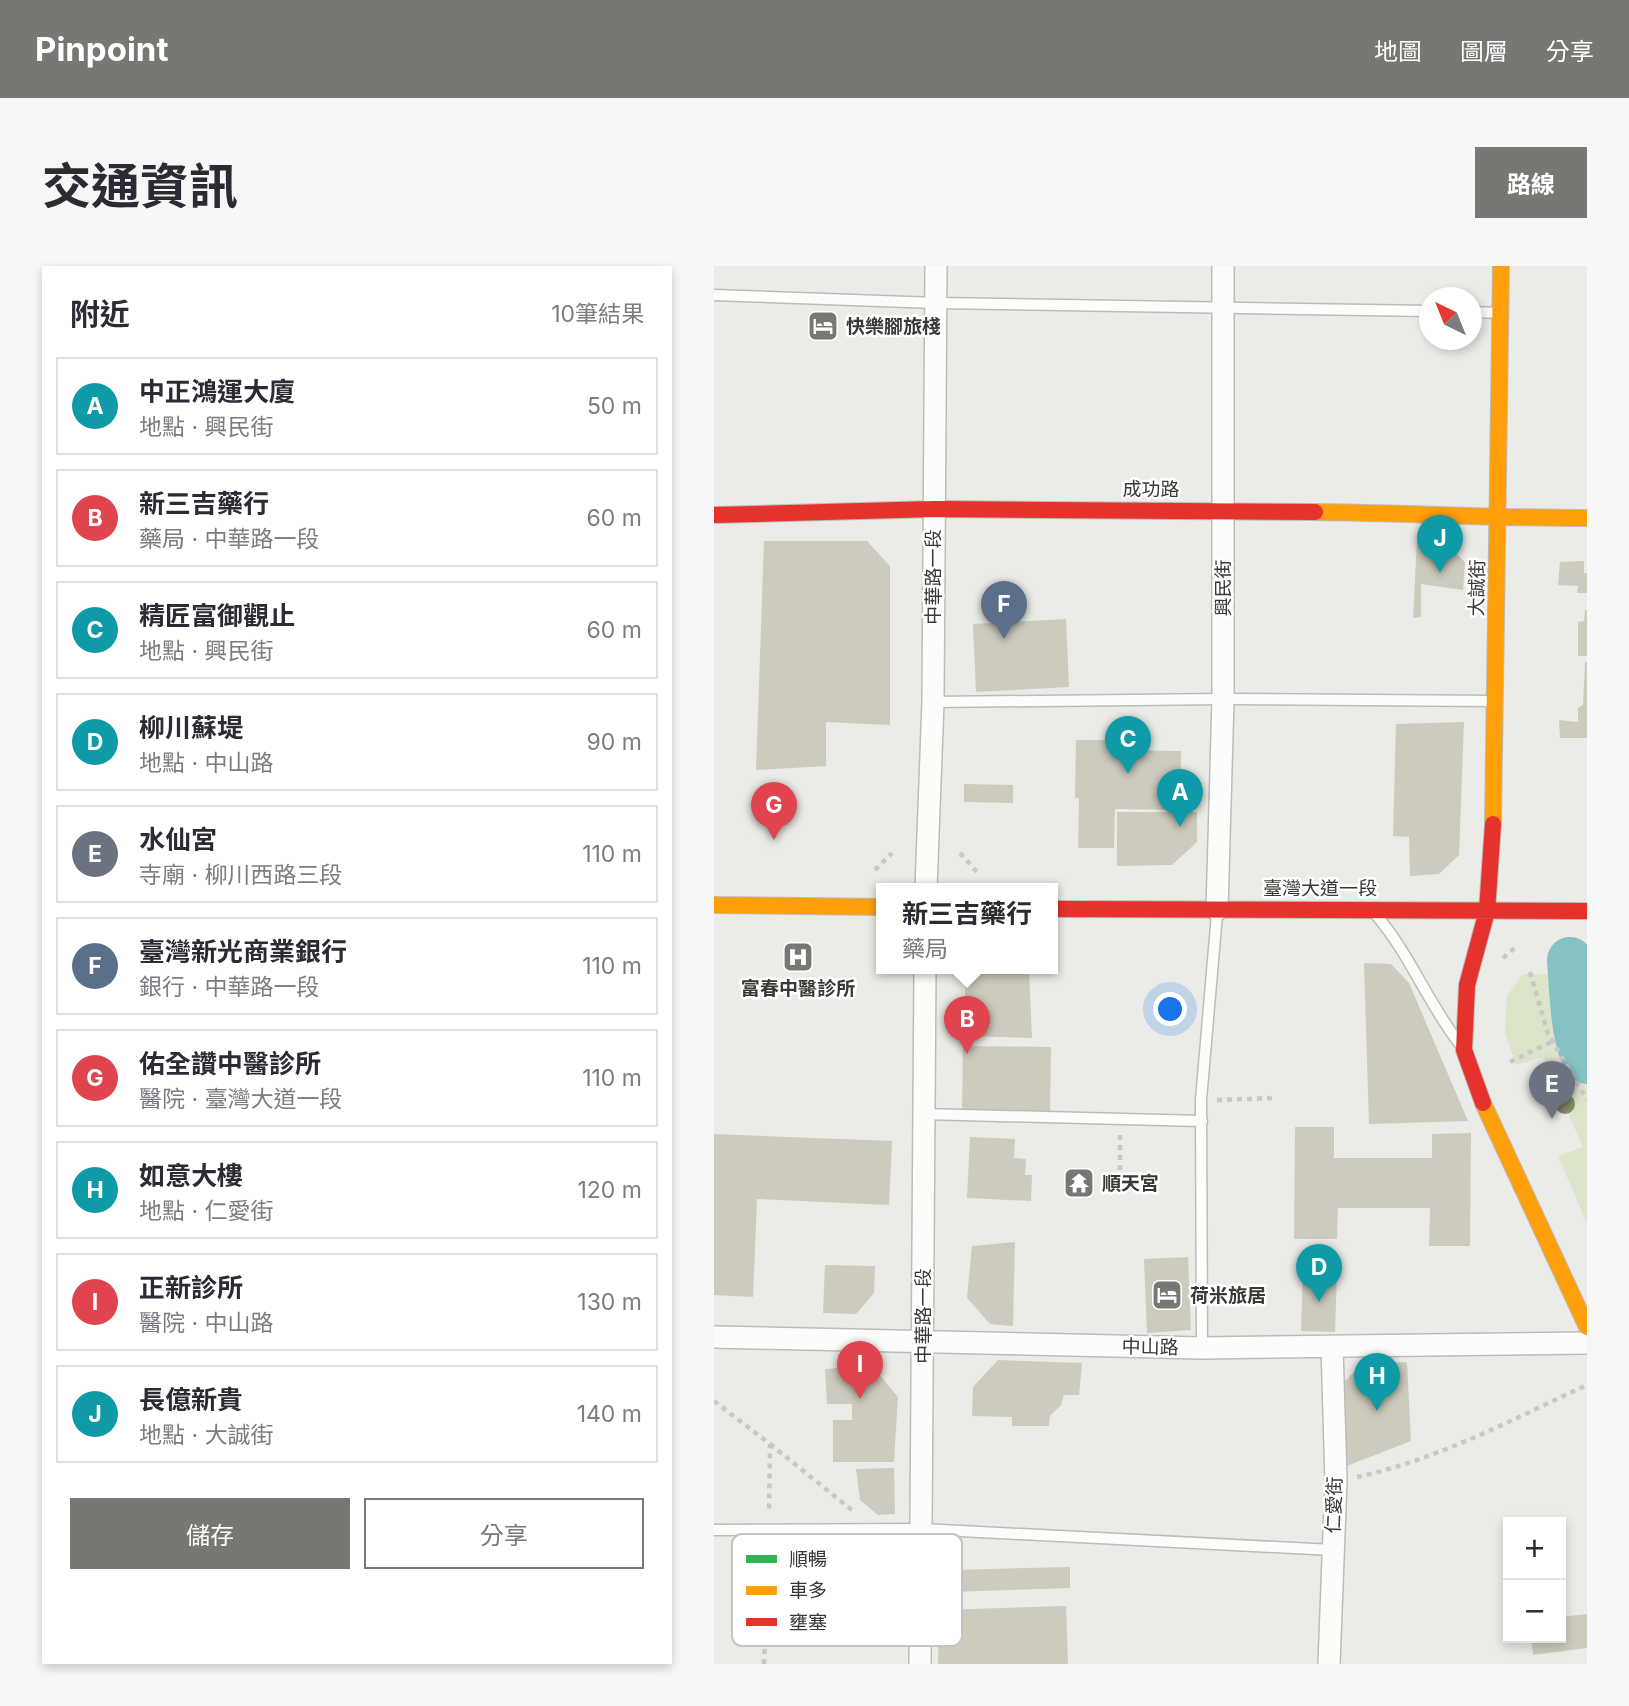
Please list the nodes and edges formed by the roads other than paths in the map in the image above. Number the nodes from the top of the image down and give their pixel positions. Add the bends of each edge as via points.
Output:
1 (936, 266) edge
2 (1223, 266) edge
3 (1501, 266) edge
4 (714, 295) edge
5 (936, 303) junction
6 (1223, 308) junction
7 (1419, 311) edge
8 (1482, 312) edge
9 (1502, 313) junction
10 (934, 509) junction
11 (1222, 511) junction
12 (714, 515) edge
13 (1499, 518) junction
14 (1587, 518) edge
15 (1223, 699) junction
16 (1495, 701) junction
17 (933, 702) junction
18 (926, 883) edge
19 (714, 905) edge
20 (876, 907) edge
21 (1058, 909) edge
22 (1370, 909) junction
23 (1217, 910) junction
24 (1487, 911) junction
25 (1587, 911) edge
26 (925, 974) edge
27 (1464, 1049) junction
28 (923, 1114) junction
29 (1202, 1121) junction
30 (1587, 1327) edge
31 (714, 1337) edge
32 (923, 1343) junction
33 (1587, 1343) edge
34 (1332, 1346) junction
35 (1202, 1348) junction
36 (922, 1529) junction
37 (714, 1530) edge
38 (922, 1534) edge
39 (1333, 1550) junction
40 (920, 1646) edge
41 (920, 1664) edge
42 (1329, 1664) edge

1 - 5 street, 中華路一段
2 - 6 street, 興民街
3 - 9 street, 大誠街
4 - 5 lane
5 - 6 lane
5 - 10 street, 中華路一段
6 - 7 lane
6 - 11 street, 興民街
8 - 9 lane
9 - 13 street, 大誠街
10 - 11 street, 成功路
10 - 12 street, 成功路
10 - 17 street, 中華路一段
11 - 13 street, 成功路
11 - 15 street, 興民街
13 - 14 street, 成功路
13 - 16 street, 大誠街
15 - 16 lane
15 - 17 lane
15 - 23 street, 興民街
16 - 24 street, 大誠街 via 1493,851
17 - 18 street, 中華路一段
19 - 20 street
21 - 23 street, 臺灣大道一段
22 - 23 street, 臺灣大道一段
22 - 24 street, 臺灣大道一段
22 - 27 lane via 1393,935 1441,1021
23 - 29 lane
24 - 25 street, 臺灣大道一段
24 - 27 street, 大誠街 via 1467,985
26 - 28 street, 中華路一段
27 - 30 street, 大誠街 via 1475,1085
28 - 29 lane
28 - 32 street, 中華路一段
29 - 35 lane
31 - 32 street, 中山路
32 - 35 street, 中山路
32 - 36 street, 中華路一段
33 - 34 street, 中山路
34 - 35 street, 中山路
34 - 39 street, 仁愛街
36 - 37 lane
36 - 38 street, 中華路一段
36 - 39 lane
39 - 42 street, 仁愛街
40 - 41 street, 中華路一段

